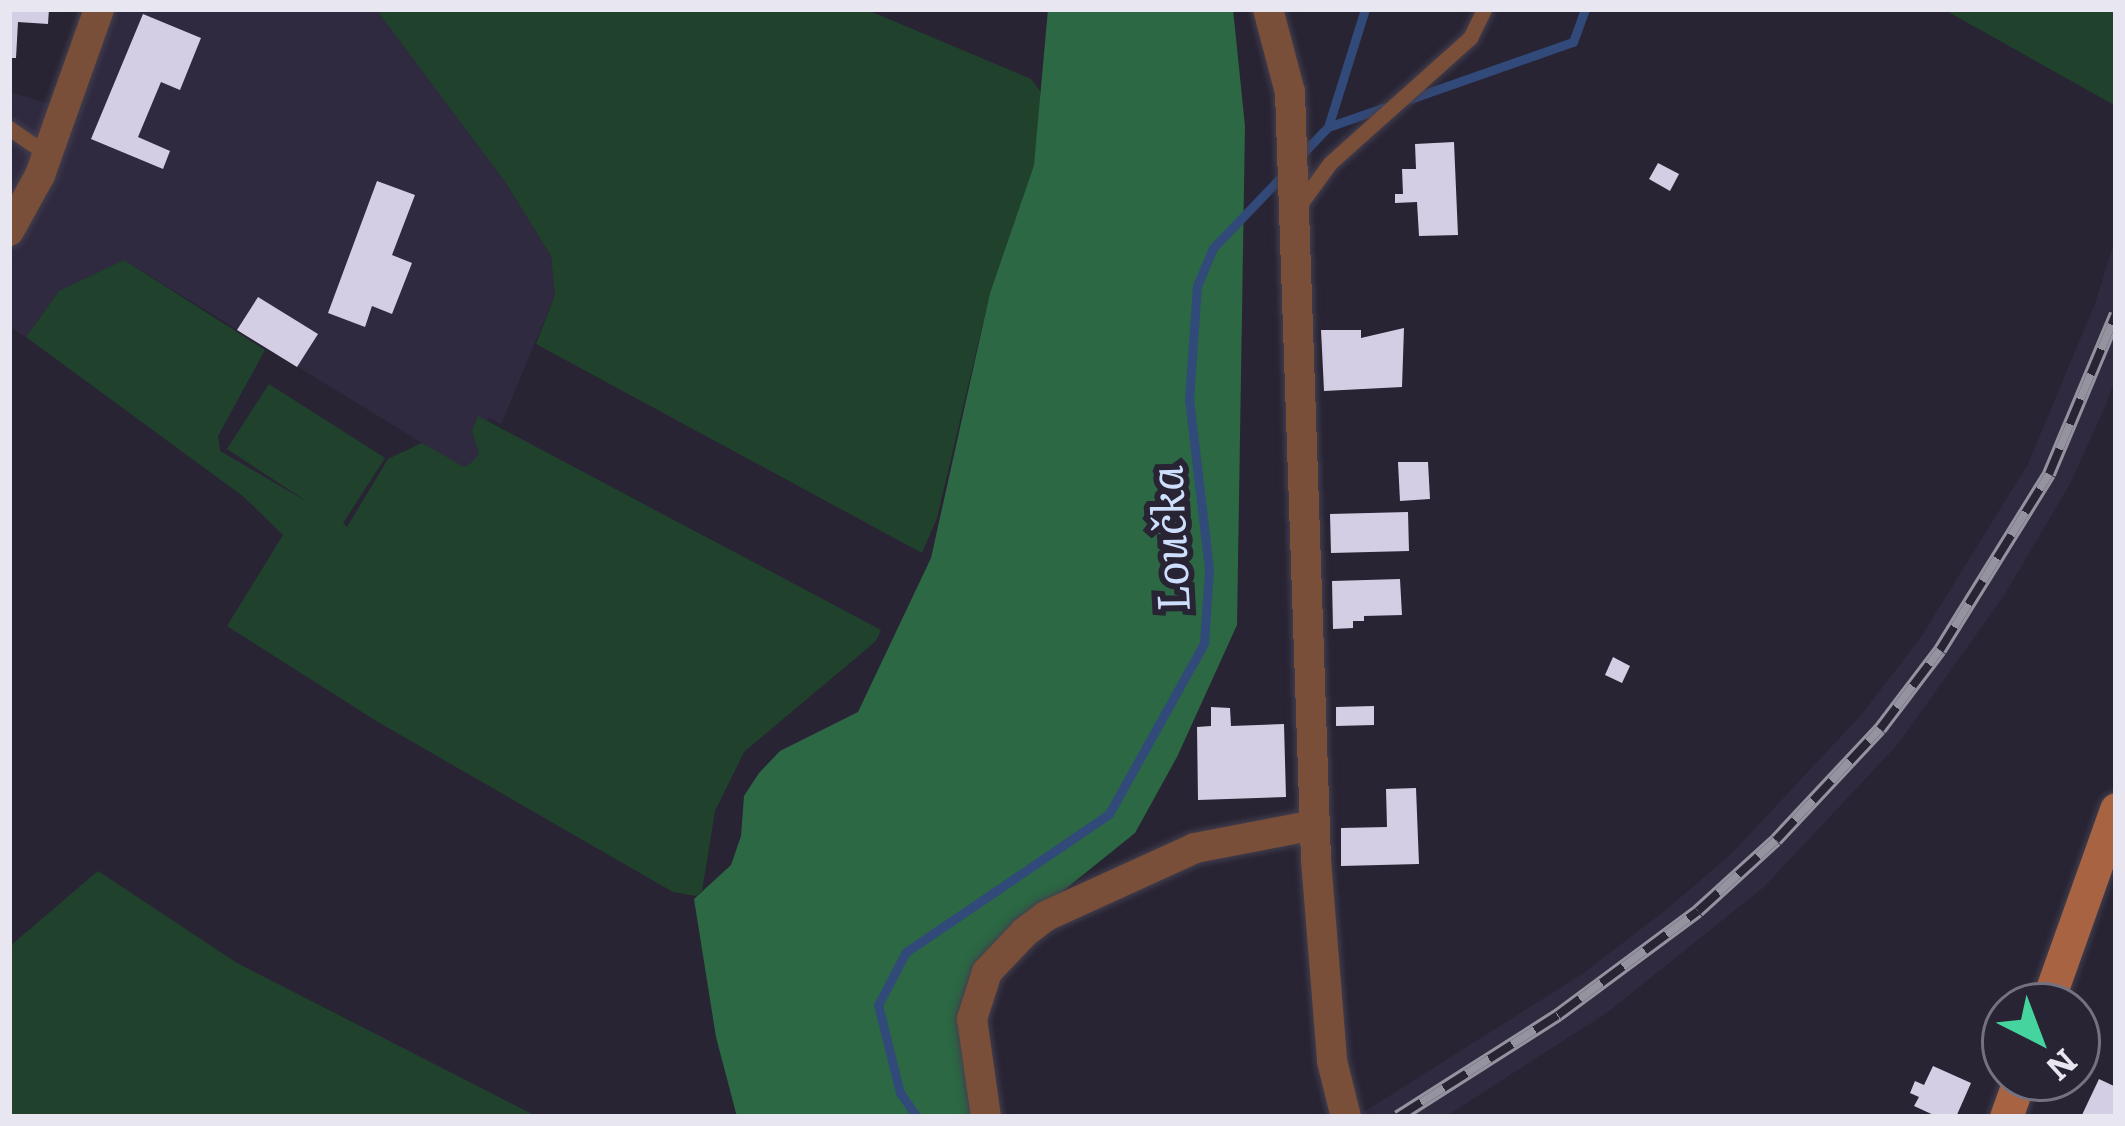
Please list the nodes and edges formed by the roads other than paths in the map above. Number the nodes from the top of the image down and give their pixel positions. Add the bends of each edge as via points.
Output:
1 (99, 9) edge
2 (1268, 9) edge
3 (1484, 9) edge
4 (9, 128) edge
5 (48, 155) junction
6 (1293, 200) junction
7 (9, 231) edge
8 (2116, 809) edge
9 (1315, 825) junction
10 (2055, 982) edge
11 (986, 1117) edge
12 (1346, 1117) edge

1 - 5 street
2 - 6 street via 1289,92
3 - 6 lane via 1470,38
4 - 5 lane
5 - 7 street
6 - 9 street
8 - 10 main road
9 - 11 street via 1195,848 1025,932 987,972 972,1019
9 - 12 street via 1332,1061

